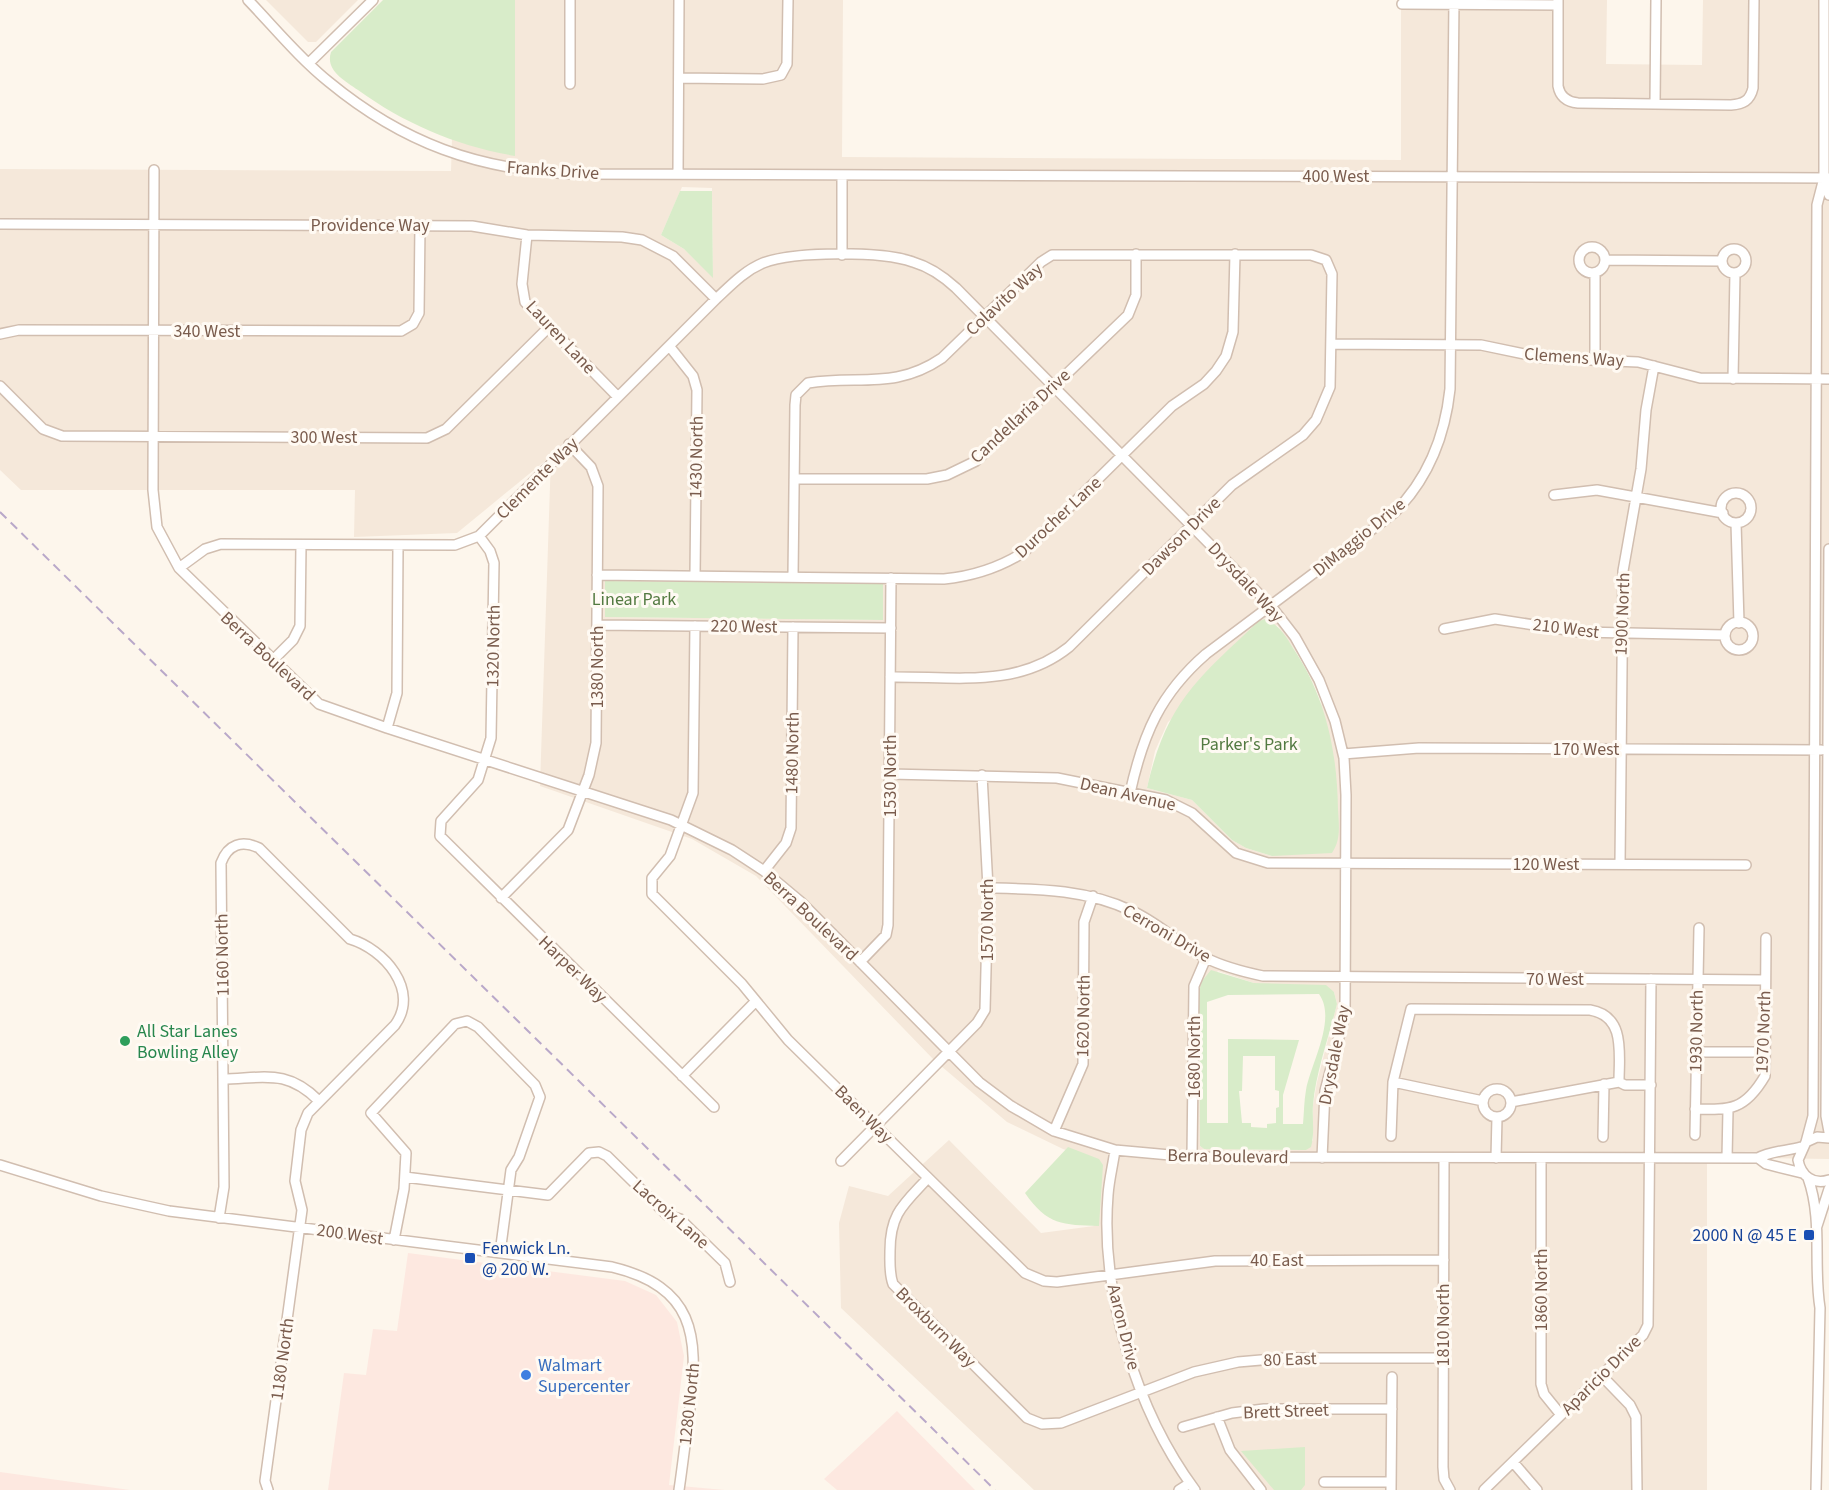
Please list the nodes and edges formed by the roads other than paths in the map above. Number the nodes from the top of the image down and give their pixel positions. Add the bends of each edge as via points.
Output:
1 (248, 0) edge
2 (373, 0) edge
3 (570, 0) edge
4 (679, 0) edge
5 (788, 0) edge
6 (1656, 0) edge
7 (1754, 0) edge
8 (1824, 0) edge
9 (1454, 2) edge
10 (1558, 3) edge
11 (1402, 4) dead end
12 (309, 63) junction
13 (679, 78) junction
14 (570, 84) dead end
15 (1655, 104) junction
16 (154, 170) dead end
17 (678, 173) junction
18 (842, 175) junction
19 (1451, 177) junction
20 (1826, 178) edge
21 (1829, 195) edge
22 (0, 224) edge
23 (155, 225) junction
24 (420, 225) junction
25 (527, 235) junction
26 (1136, 254) junction
27 (1235, 254) junction
28 (842, 255) junction
29 (1326, 260) joint
30 (1605, 260) junction
31 (1722, 261) junction
32 (1595, 273) junction
33 (1736, 273) junction
34 (716, 299) junction
35 (985, 316) junction
36 (549, 327) junction
37 (154, 330) junction
38 (0, 334) edge
39 (1331, 344) junction
40 (1450, 345) junction
41 (669, 347) junction
42 (1595, 359) junction
43 (1654, 366) junction
44 (1733, 379) junction
45 (1816, 379) junction
46 (1829, 379) edge
47 (0, 386) edge
48 (1054, 386) junction
49 (618, 397) junction
50 (154, 436) junction
51 (569, 444) junction
52 (1122, 455) junction
53 (794, 479) junction
54 (1554, 495) dead end
55 (1636, 498) junction
56 (1723, 513) junction
57 (1736, 523) junction
58 (1191, 525) junction
59 (479, 536) junction
60 (301, 545) junction
61 (398, 546) junction
62 (1829, 549) edge
63 (179, 568) junction
64 (597, 575) junction
65 (695, 576) junction
66 (793, 577) junction
67 (891, 578) junction
68 (1271, 606) junction
69 (1739, 623) junction
70 (597, 625) junction
71 (695, 626) junction
72 (794, 627) junction
73 (891, 628) junction
74 (1444, 629) dead end
75 (1620, 633) junction
76 (1725, 635) junction
77 (272, 661) junction
78 (890, 676) junction
79 (387, 729) junction
80 (1620, 750) junction
81 (1815, 750) junction
82 (1828, 750) edge
83 (1343, 754) junction
84 (485, 759) junction
85 (890, 774) junction
86 (982, 775) junction
87 (584, 791) junction
88 (1130, 793) junction
89 (682, 824) junction
90 (439, 828) joint
91 (239, 844) joint
92 (1347, 863) junction
93 (1620, 864) junction
94 (1746, 865) dead end
95 (764, 871) junction
96 (988, 888) junction
97 (1093, 896) junction
98 (501, 898) junction
99 (1699, 928) dead end
100 (1766, 938) dead end
101 (1206, 958) junction
102 (860, 962) junction
103 (1346, 978) junction
104 (1651, 979) junction
105 (1697, 979) junction
106 (1765, 980) junction
107 (756, 1001) junction
108 (1828, 1050) edge
109 (949, 1051) junction
110 (1695, 1052) junction
111 (1765, 1052) junction
112 (682, 1076) junction
113 (223, 1079) junction
114 (1393, 1082) junction
115 (1619, 1082) junction
116 (1604, 1084) junction
117 (1650, 1085) junction
118 (319, 1101) junction
119 (1483, 1101) junction
120 (1511, 1102) junction
121 (714, 1107) dead end
122 (1695, 1109) junction
123 (1728, 1110) junction
124 (1497, 1117) junction
125 (876, 1126) junction
126 (1054, 1131) junction
127 (1829, 1132) edge
128 (1695, 1135) dead end
129 (1391, 1136) dead end
130 (1602, 1137) dead end
131 (1829, 1138) edge
132 (1803, 1145) junction
133 (1115, 1150) junction
134 (1192, 1158) junction
135 (1322, 1158) junction
136 (1444, 1158) junction
137 (1496, 1158) junction
138 (1541, 1158) junction
139 (1727, 1158) junction
140 (1758, 1158) junction
141 (1650, 1159) junction
142 (841, 1161) dead end
143 (0, 1165) edge
144 (1805, 1176) junction
145 (405, 1177) junction
146 (928, 1178) junction
147 (1829, 1180) edge
148 (1829, 1189) edge
149 (507, 1190) junction
150 (219, 1218) junction
151 (1817, 1226) junction
152 (299, 1227) junction
153 (394, 1240) junction
154 (500, 1253) junction
155 (1444, 1260) junction
156 (1112, 1275) junction
157 (730, 1282) dead end
158 (686, 1319) joint
159 (1443, 1358) junction
160 (1601, 1375) junction
161 (1392, 1377) dead end
162 (1142, 1391) junction
163 (1392, 1409) junction
164 (1561, 1415) junction
165 (1217, 1416) junction
166 (1042, 1424) joint
167 (1183, 1427) dead end
168 (1513, 1462) junction
169 (1324, 1482) dead end
170 (1192, 1486) edge
171 (1391, 1486) edge
172 (268, 1490) edge
173 (679, 1490) edge
174 (1179, 1490) edge
175 (1261, 1490) edge
176 (1450, 1490) edge
177 (1484, 1490) edge
178 (1537, 1490) edge
179 (1637, 1490) edge
180 (1816, 1490) edge

1 - 12 street, Franks Drive
2 - 12 street
3 - 14 street
4 - 13 street
5 - 13 street via 787,64 781,75 769,79
6 - 15 street
7 - 15 street via 1753,88 1747,100 1731,105
8 - 20 street
9 - 10 street
9 - 11 street
9 - 19 street, DiMaggio Drive
10 - 15 street via 1557,81 1563,98 1578,103
12 - 17 street, Franks Drive via 382,121 428,144 473,160 544,173
13 - 17 street
16 - 23 street, Berra Boulevard
17 - 18 street, Franks Drive
18 - 19 street, 400 West
18 - 28 street
19 - 20 street, 400 West
19 - 40 street, DiMaggio Drive
20 - 21 street
20 - 45 street via 1817,205
22 - 23 street, Providence Way
23 - 24 street, Providence Way
23 - 37 street, Berra Boulevard
24 - 25 street, Providence Way via 472,226
24 - 37 street, 340 West via 419,309 413,324 397,331
25 - 34 street, Providence Way via 622,237 650,243 673,256
25 - 36 street, Lauren Lane via 522,294
26 - 27 street, Colavito Way
26 - 35 street, Colavito Way via 1052,255
26 - 48 street, Candellaria Drive via 1136,295 1128,315
27 - 29 street, Colavito Way via 1311,255
27 - 52 street, Durocher Lane via 1233,332 1221,364 1204,384 1172,406
28 - 34 street, Clemente Way via 773,260 743,274
28 - 35 street, Drysdale Way via 885,256 924,266 949,282
29 - 39 street, Dawson Drive via 1332,274
30 - 31 street
30 - 32 street
30 - 32 street via 1598,248 1581,252 1580,266 1585,272
31 - 33 street via 1726,270
31 - 33 street via 1728,250 1741,250 1746,265
32 - 42 street
33 - 44 street
34 - 41 street, Clemente Way
35 - 48 street, Drysdale Way
35 - 53 street, Colavito Way via 942,358 916,372 886,381 816,382 801,387 795,405
36 - 49 street, Lauren Lane
36 - 50 street, 300 West via 451,425 432,437
37 - 38 street, 340 West via 19,330
37 - 50 street, Berra Boulevard
39 - 40 street, Clemens Way
39 - 58 street, Dawson Drive via 1330,387 1316,420 1303,435 1232,485
40 - 42 street, Clemens Way via 1481,345 1543,358
40 - 68 street, DiMaggio Drive via 1450,389 1444,426 1417,486 1385,521
41 - 49 street, Clemente Way
41 - 65 street, 1430 North via 693,376 698,390
42 - 43 street, Clemens Way
43 - 44 street, Clemens Way via 1700,378
43 - 55 street, 1900 North
44 - 45 street, Clemens Way
45 - 46 street, Clemens Way
45 - 81 street
47 - 50 street, 300 West via 43,429 56,434
48 - 52 street, Drysdale Way
48 - 53 street, Candellaria Drive via 984,454 947,475 917,480
49 - 51 street, Clemente Way
50 - 63 street, Berra Boulevard via 154,516
51 - 59 street, Clemente Way
51 - 64 street, 1380 North via 587,461 596,479
52 - 58 street, Drysdale Way
52 - 67 street, Durocher Lane via 1024,552 1006,563 965,577
53 - 66 street
54 - 55 street via 1597,490
55 - 56 street
55 - 75 street, 1900 North via 1623,571
56 - 57 street
56 - 57 street via 1722,504 1728,496 1745,497 1750,513
57 - 69 street
58 - 68 street, Drysdale Way
58 - 78 street, Dawson Drive via 1069,647 1044,664 996,677
59 - 61 street, Clemente Way via 455,546
59 - 84 street, 1320 North via 494,563 492,731
60 - 61 street, Clemente Way
60 - 63 street, Clemente Way via 216,545
60 - 77 street via 300,626 293,640
61 - 79 street via 397,693
62 - 82 street
63 - 77 street, Berra Boulevard
64 - 65 street, Durocher Lane
64 - 70 street, 1380 North
65 - 66 street, Durocher Lane
66 - 67 street, Durocher Lane
67 - 73 street, 1530 North
68 - 83 street, Drysdale Way via 1295,637 1319,680
68 - 88 street, DiMaggio Drive via 1201,658 1168,694 1142,743
69 - 76 street via 1728,627
69 - 76 street via 1752,633 1752,642 1746,648 1733,649
70 - 71 street, 220 West
70 - 87 street, 1380 North via 596,742
71 - 72 street, 220 West
71 - 89 street via 694,781
72 - 73 street, 220 West
72 - 95 street, 1480 North via 791,828 786,843
73 - 78 street, 1530 North
74 - 75 street, 210 West via 1495,619 1567,631
75 - 76 street, 210 West
75 - 80 street, 1900 North
77 - 79 street, Berra Boulevard via 319,704
78 - 85 street, 1530 North
79 - 84 street, Berra Boulevard
80 - 81 street, 170 West
80 - 83 street, 170 West via 1419,748
80 - 93 street, 1900 North
81 - 82 street, 170 West
81 - 132 street via 1813,1116
82 - 108 street
83 - 92 street, Drysdale Way
84 - 87 street, Berra Boulevard
84 - 90 street, 1320 North via 476,785 441,821
85 - 86 street, Dean Avenue
85 - 102 street, 1530 North via 888,925 886,935
86 - 88 street, Dean Avenue via 1057,778
86 - 96 street, 1570 North
87 - 89 street, Berra Boulevard
87 - 98 street, 1380 North via 568,830
88 - 92 street, Dean Avenue via 1184,808 1223,844 1251,860
89 - 95 street, Berra Boulevard
89 - 107 street, Baen Way via 670,856 650,885 656,900
90 - 98 street, Harper Way via 444,843
91 - 113 street, 1160 North via 224,854 221,863
91 - 118 street, 1180 North via 259,848 350,939 366,944 402,983 404,1003 398,1020
92 - 93 street, 120 West
92 - 103 street, Drysdale Way
93 - 94 street, 120 West
95 - 102 street, Berra Boulevard
96 - 97 street, Cerroni Drive via 1054,890
96 - 109 street, 1570 North via 986,1004 977,1023
97 - 101 street, Cerroni Drive via 1153,921
97 - 126 street, 1620 North via 1084,922 1083,1064
98 - 112 street, Harper Way
99 - 105 street, 1930 North
100 - 106 street, 1970 North
101 - 103 street, Cerroni Drive via 1263,976
101 - 134 street, 1680 North via 1194,986
102 - 109 street, Berra Boulevard
103 - 104 street, 70 West
103 - 135 street, Drysdale Way via 1345,1014 1322,1108
104 - 105 street, 70 West
104 - 117 street, Aparicio Drive
105 - 106 street, 70 West
105 - 110 street, 1930 North
106 - 111 street, 1970 North
107 - 112 street
107 - 125 street, Baen Way via 788,1040
108 - 127 street
109 - 125 street, 1570 North
109 - 126 street, Berra Boulevard via 987,1088
110 - 111 street
110 - 122 street, 1930 North
111 - 123 street, 1970 North via 1765,1076 1760,1084 1739,1106
112 - 121 street, Harper Way
113 - 118 street via 290,1079
113 - 150 street, 1160 North via 224,1187
114 - 115 street via 1411,1009 1596,1011 1606,1015 1617,1029
114 - 119 street
114 - 129 street
115 - 116 street
115 - 117 street
116 - 120 street
116 - 130 street
117 - 141 street, Aparicio Drive
118 - 152 street, 1180 North via 308,1113 302,1130 295,1181 301,1200
119 - 120 street via 1489,1092 1500,1089
119 - 124 street via 1486,1112
120 - 124 street via 1507,1112
122 - 123 street
122 - 128 street, 1930 North
123 - 139 street
124 - 137 street
125 - 142 street, 1570 North
125 - 146 street, Baen Way
126 - 133 street, Berra Boulevard
131 - 132 street, Berra Boulevard via 1817,1137
132 - 140 street, Berra Boulevard
132 - 144 street via 1798,1160
133 - 134 street, Berra Boulevard
133 - 156 street, Aaron Drive via 1107,1228
134 - 135 street, Berra Boulevard
135 - 136 street, Berra Boulevard
136 - 137 street, Berra Boulevard
136 - 155 street, 1810 North
137 - 138 street, Berra Boulevard
138 - 141 street, Berra Boulevard
138 - 164 street, 1860 North via 1541,1384
139 - 140 street, Berra Boulevard
139 - 141 street, Berra Boulevard
140 - 144 street, Berra Boulevard
141 - 160 street, Aparicio Drive via 1648,1325 1643,1335
143 - 150 street, 200 West via 141,1206
144 - 147 street, Berra Boulevard via 1815,1182
144 - 151 street via 1814,1196
145 - 149 street, Lacroix Lane
145 - 149 street via 406,1153 371,1113 455,1024 467,1021 478,1027 539,1090 539,1103 519,1157 510,1170
145 - 153 street
146 - 156 street, Baen Way via 1031,1276 1050,1282
146 - 166 street, Broxburn Way via 892,1222 893,1284 1027,1418
148 - 151 street
149 - 154 street
149 - 157 street, Lacroix Lane via 548,1195 589,1154 599,1152 667,1215 680,1218 725,1263
150 - 152 street, 200 West
151 - 180 street via 1820,1308
152 - 153 street, 200 West
152 - 172 street, 1180 North via 265,1481
153 - 154 street, 200 West
154 - 158 street, 200 West via 631,1272 665,1291
155 - 156 street, 40 East via 1245,1259
155 - 159 street, 1810 North
156 - 162 street, Aaron Drive via 1124,1336
158 - 173 street, 1280 North via 693,1339 695,1370
159 - 162 street, 80 East via 1259,1359 1194,1372
159 - 176 street, 1810 North via 1443,1467
160 - 164 street, Aparicio Drive
160 - 179 street via 1630,1405 1636,1417
161 - 163 street
162 - 166 street, 80 East via 1061,1423
162 - 170 street, Aaron Drive
163 - 165 street, Brett Street via 1264,1409
163 - 171 street
164 - 168 street, Aparicio Drive
165 - 167 street, Brett Street
165 - 175 street via 1230,1450
168 - 177 street, Aparicio Drive
168 - 178 street
169 - 171 street
170 - 174 street

